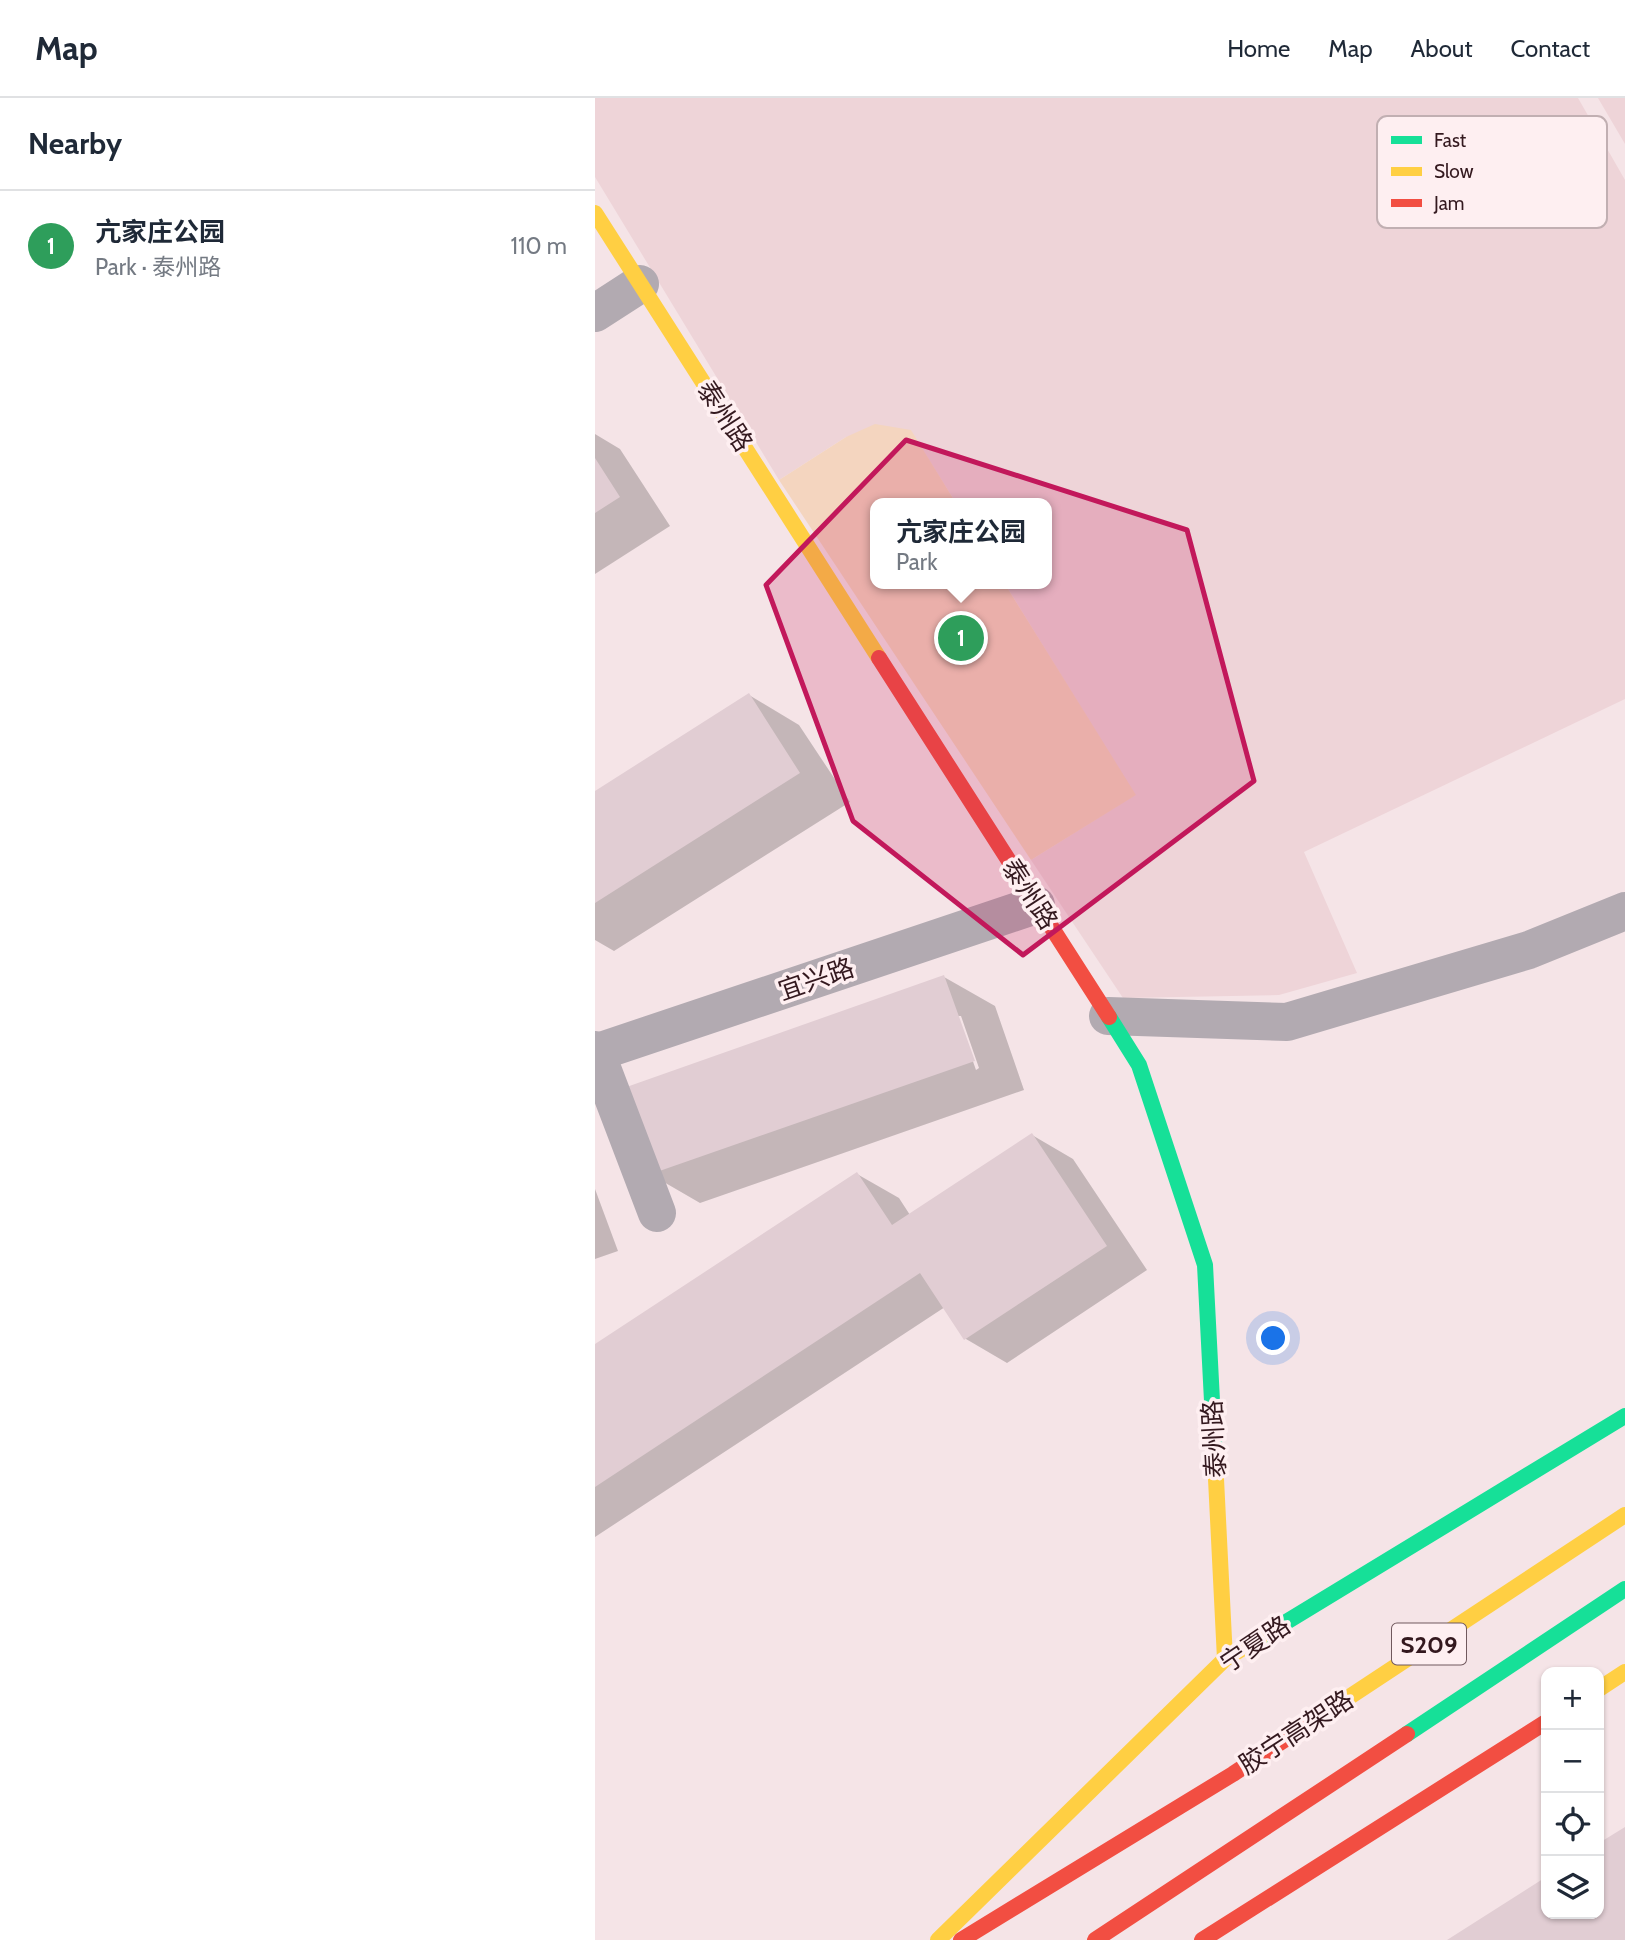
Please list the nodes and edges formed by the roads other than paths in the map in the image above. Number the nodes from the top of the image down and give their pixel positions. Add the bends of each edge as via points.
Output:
1 (595, 213) edge
2 (640, 284) junction
3 (595, 313) edge
4 (1036, 905) junction
5 (1625, 911) edge
6 (1108, 1016) junction
7 (596, 1052) edge
8 (657, 1213) dead end
9 (1625, 1416) edge
10 (1625, 1515) edge
11 (1625, 1589) edge
12 (1225, 1659) junction
13 (1625, 1672) edge
14 (1604, 1686) edge
15 (1541, 1725) edge
16 (938, 1940) edge
17 (961, 1940) edge
18 (1095, 1940) edge
19 (1202, 1940) edge

1 - 2 main road, 泰州路
2 - 3 street
2 - 4 main road, 泰州路
4 - 6 main road, 泰州路
4 - 7 street, 宜兴路
5 - 6 street via 1529,950 1287,1022
6 - 12 main road, 泰州路 via 1139,1065 1206,1265
7 - 8 street
9 - 12 main road, 宁夏路
10 - 17 main road, 胶宁高架路 / S209 via 1233,1774
11 - 18 main road, S209
12 - 16 main road, 宁夏路
13 - 14 main road
15 - 19 main road

